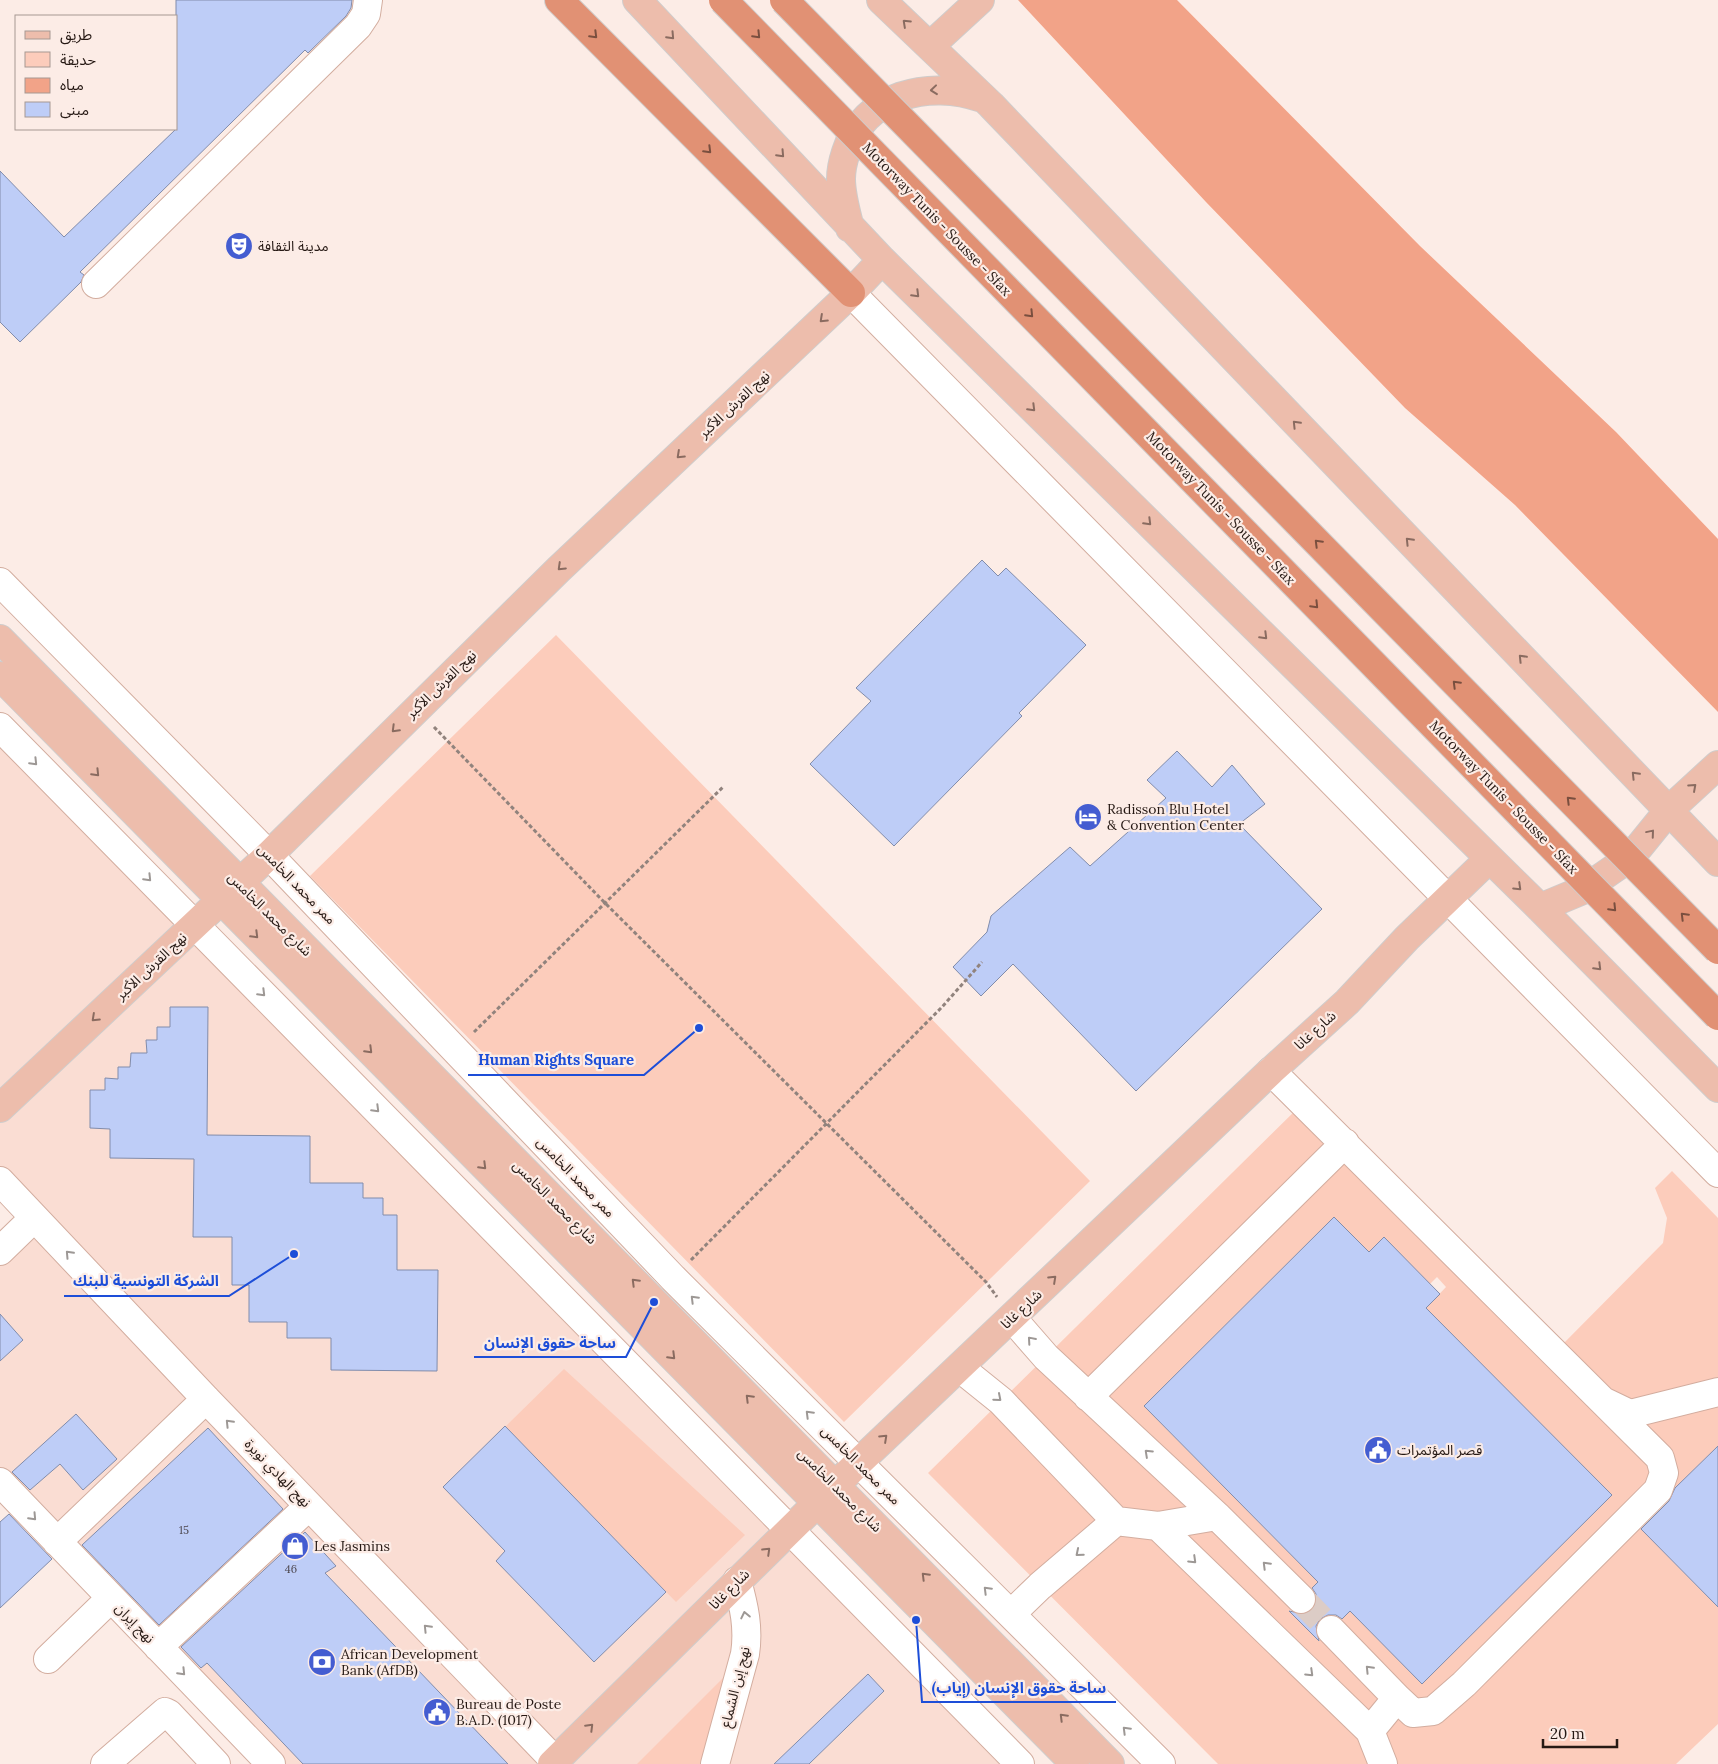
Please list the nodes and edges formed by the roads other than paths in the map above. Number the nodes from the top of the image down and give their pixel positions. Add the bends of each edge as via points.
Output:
1 (368, 0) edge
2 (560, 0) edge
3 (637, 0) edge
4 (723, 0) edge
5 (784, 0) edge
6 (881, 0) edge
7 (980, 0) edge
8 (930, 46) junction
9 (982, 98) junction
10 (850, 228) junction
11 (882, 260) junction
12 (96, 284) dead end
13 (851, 293) junction
14 (0, 582) edge
15 (0, 639) edge
16 (0, 676) edge
17 (0, 727) edge
18 (1718, 765) edge
19 (1669, 810) junction
20 (269, 855) junction
21 (1490, 859) junction
22 (1718, 862) edge
23 (230, 891) junction
24 (1448, 898) junction
25 (1540, 908) junction
26 (194, 925) junction
27 (1718, 950) edge
28 (1718, 1016) edge
29 (1271, 1071) junction
30 (1718, 1088) edge
31 (0, 1108) edge
32 (1344, 1144) junction
33 (1718, 1173) edge
34 (0, 1181) edge
35 (34, 1218) junction
36 (0, 1251) edge
37 (1012, 1318) junction
38 (960, 1368) junction
39 (1718, 1392) edge
40 (1088, 1397) junction
41 (206, 1399) junction
42 (1600, 1400) junction
43 (858, 1463) junction
44 (0, 1482) edge
45 (826, 1494) junction
46 (309, 1506) junction
47 (1218, 1516) junction
48 (1116, 1521) junction
49 (1158, 1526) junction
50 (790, 1529) junction
51 (57, 1542) junction
52 (737, 1581) junction
53 (111, 1598) junction
54 (1300, 1599) tunnel mouth
55 (1011, 1614) junction
56 (1331, 1630) tunnel mouth
57 (158, 1648) junction
58 (48, 1659) dead end
59 (1398, 1698) junction
60 (1370, 1731) junction
61 (555, 1763) edge
62 (105, 1764) edge
63 (216, 1764) edge
64 (271, 1764) edge
65 (715, 1764) edge
66 (1020, 1764) edge
67 (1075, 1764) edge
68 (1110, 1764) edge
69 (1161, 1764) edge
70 (1383, 1764) edge

1 - 12 street via 366,14 358,26
2 -> 13 highway
3 -> 10 main road
4 -> 28 highway, Motorway Tunis - Sousse - Sfax, bridge
27 -> 5 highway, bridge
8 -> 6 main road
7 - 8 main road
8 - 9 main road
9 -> 10 main road via 952,89 911,93 887,100 871,112 850,138 842,164 841,179
19 -> 9 main road
10 - 11 main road
11 - 13 main road, نهج القرش الأكبر
11 -> 21 main road
13 -> 20 main road, نهج القرش الأكبر via 558,570
13 - 24 street
14 - 20 street, ممر محمد الخامس
15 - 23 main road, شارع محمد الخامس
16 -> 23 main road, شارع محمد الخامس
17 -> 26 street
19 -> 18 main road
19 - 22 main road
25 -> 19 main road via 1603,878 1639,846
20 - 23 main road, نهج القرش الأكبر
43 -> 20 street, ممر محمد الخامس via 673,1278
21 - 24 main road, شارع غانا
21 -> 25 main road
23 - 26 main road, نهج القرش الأكبر
23 - 45 main road, شارع محمد الخامس
24 - 29 main road, شارع غانا via 1347,1002
24 - 33 street
25 -> 30 main road
26 -> 31 main road, نهج القرش الأكبر
26 -> 50 street
29 - 32 street
37 -> 29 main road, شارع غانا
32 - 40 street
32 - 42 street
34 - 35 street, نهج الهادي نويرة
35 - 36 street
41 -> 35 street, نهج الهادي نويرة
37 - 38 main road, شارع غانا
40 -> 37 street via 1046,1357
43 -> 38 main road, شارع غانا
38 -> 48 street via 1002,1401
39 - 42 street via 1630,1414
47 -> 40 street
46 -> 41 street, نهج الهادي نويرة
41 - 51 street
42 - 59 street via 1660,1458 1664,1473 1658,1490 1433,1711 1412,1713
43 - 45 main road, شارع غانا
55 -> 43 street, ممر محمد الخامس
44 -> 51 street, نهج إيران
45 - 50 main road, شارع غانا
45 - 67 main road, شارع محمد الخامس
68 -> 45 main road, شارع محمد الخامس
46 - 57 street
61 -> 46 street, نهج الهادي نويرة
47 - 49 street
54 -> 47 street
48 - 49 street
48 -> 55 street
49 -> 60 street
52 -> 50 main road, شارع غانا
50 - 66 street
51 - 53 street, نهج إيران
61 -> 52 main road, شارع غانا
65 -> 52 street, نهج إبن الشماع via 748,1638
53 - 57 street, نهج إيران
53 - 58 street
69 -> 55 street, ممر محمد الخامس
59 -> 56 street
57 -> 64 street, نهج إيران
59 - 60 street
60 - 70 street
62 - 63 street via 165,1712

